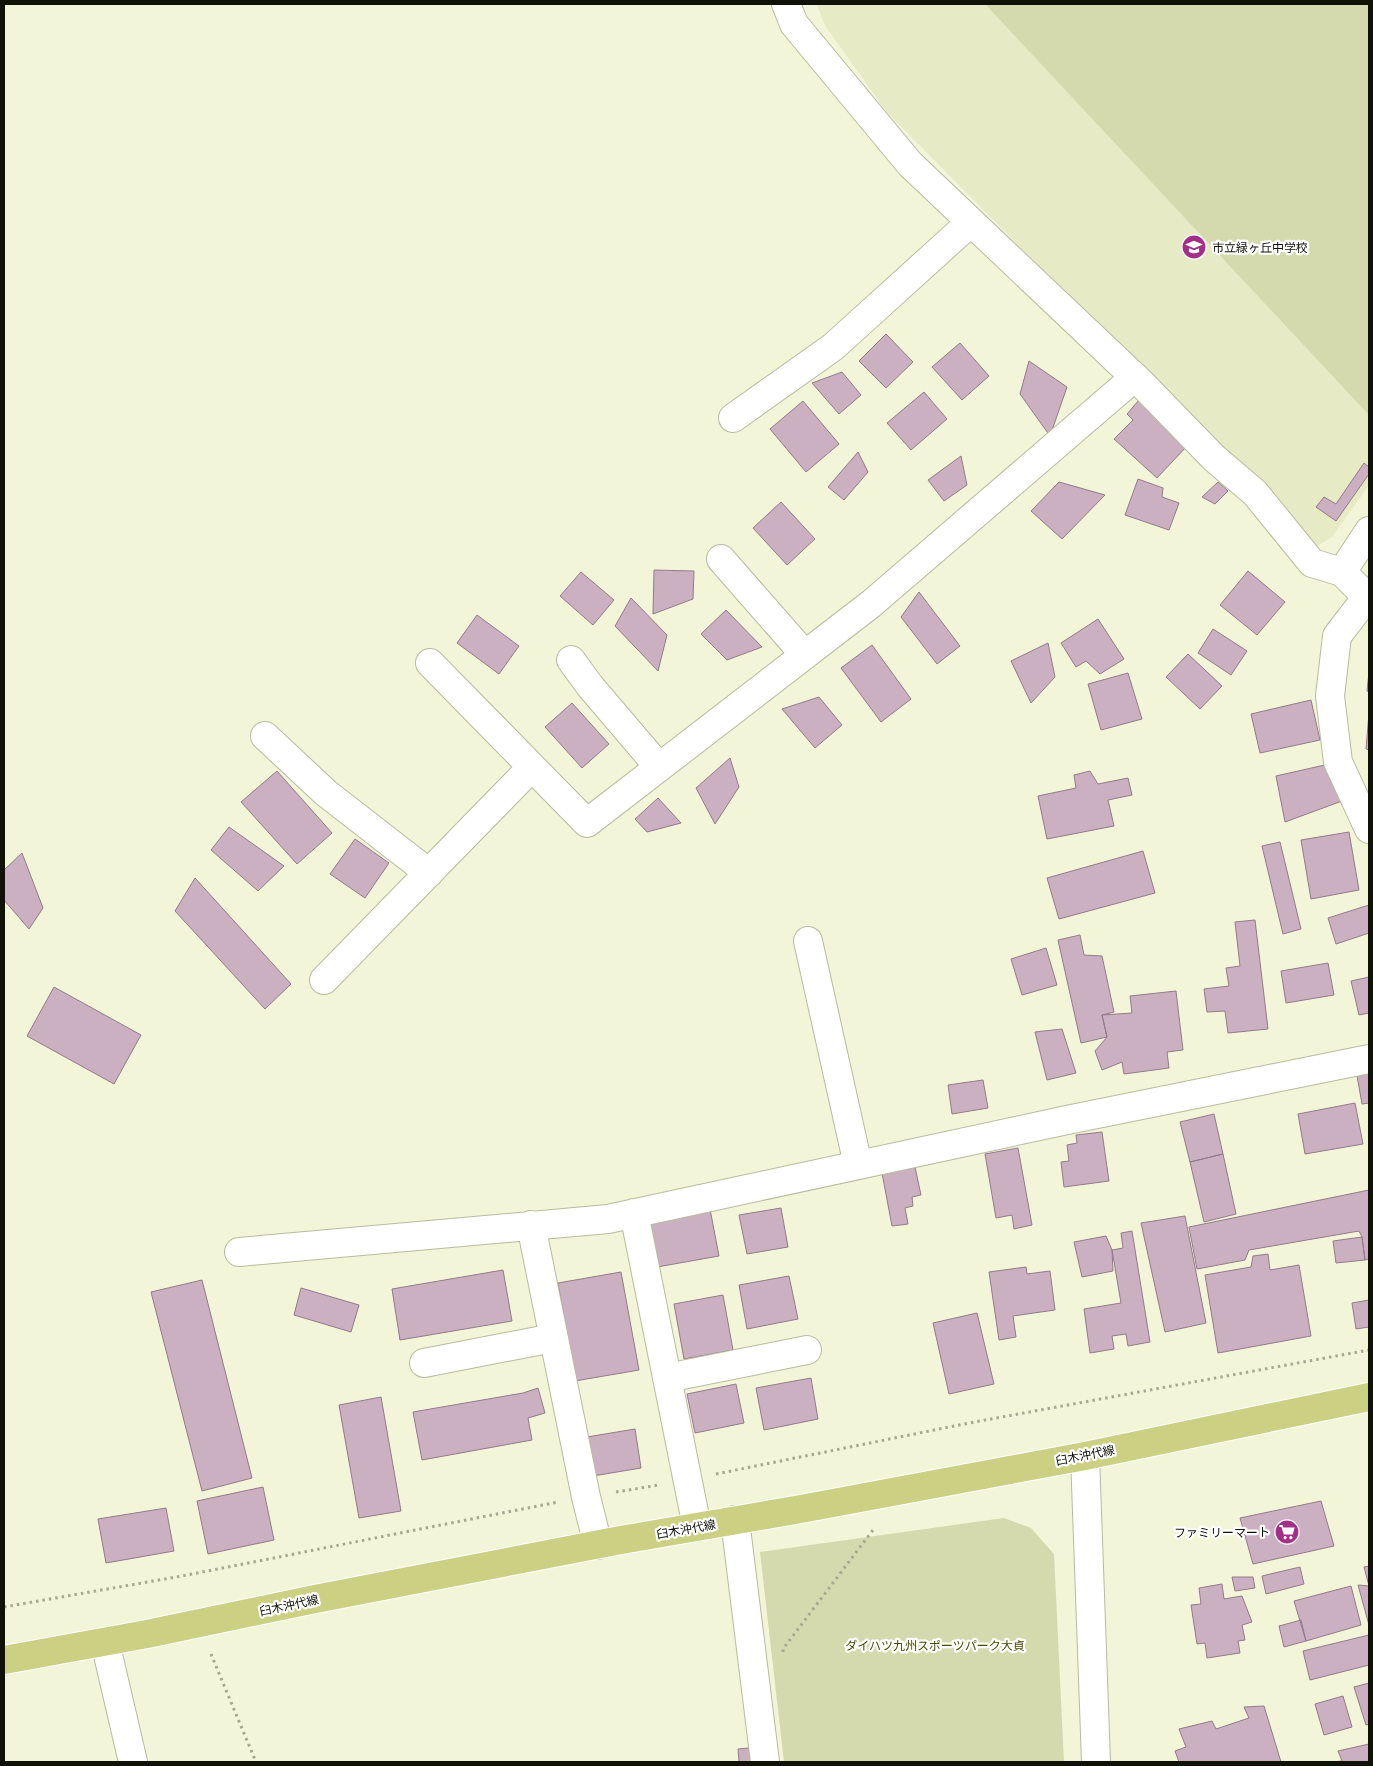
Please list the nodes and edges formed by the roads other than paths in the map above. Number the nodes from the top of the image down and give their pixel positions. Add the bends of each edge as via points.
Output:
1 (786, 4) edge
2 (971, 222) junction
3 (1135, 377) junction
4 (733, 418) dead end
5 (1369, 531) edge
6 (721, 559) dead end
7 (1342, 572) junction
8 (1368, 597) edge
9 (805, 655) junction
10 (571, 660) dead end
11 (430, 663) dead end
12 (265, 736) dead end
13 (532, 767) junction
14 (659, 768) junction
15 (1369, 829) edge
16 (429, 873) junction
17 (808, 941) dead end
18 (324, 980) dead end
19 (1369, 1059) edge
20 (858, 1165) junction
21 (634, 1213) junction
22 (530, 1226) junction
23 (239, 1252) dead end
24 (553, 1338) junction
25 (807, 1350) dead end
26 (424, 1364) dead end
27 (667, 1378) junction
28 (1369, 1398) edge
29 (1085, 1456) junction
30 (735, 1520) junction
31 (697, 1527) junction
32 (598, 1545) junction
33 (105, 1642) junction
34 (4, 1660) edge
35 (133, 1762) edge
36 (765, 1762) edge
37 (1096, 1762) edge

1 - 2 street via 794,24 910,164
2 - 3 street
2 - 4 street via 833,347
3 - 7 street via 1214,458 1255,493 1312,563
3 - 9 street via 871,604
5 - 7 street
6 - 9 street
7 - 8 street
8 - 15 street via 1337,636 1330,696 1338,762
9 - 14 street
10 - 14 street
11 - 13 street
12 - 16 street via 326,793
13 - 14 street via 587,823
13 - 16 street
16 - 18 street
17 - 20 street
19 - 20 street
20 - 21 street
21 - 22 street
21 - 27 street
22 - 23 street
22 - 24 street
24 - 26 street
24 - 32 street
25 - 27 street
27 - 31 street
28 - 29 main road, 臼木沖代線
29 - 30 main road, 臼木沖代線
29 - 37 street
30 - 31 main road, 臼木沖代線
30 - 36 street
31 - 32 main road, 臼木沖代線
32 - 33 main road, 臼木沖代線
33 - 34 main road, 臼木沖代線
33 - 35 street

